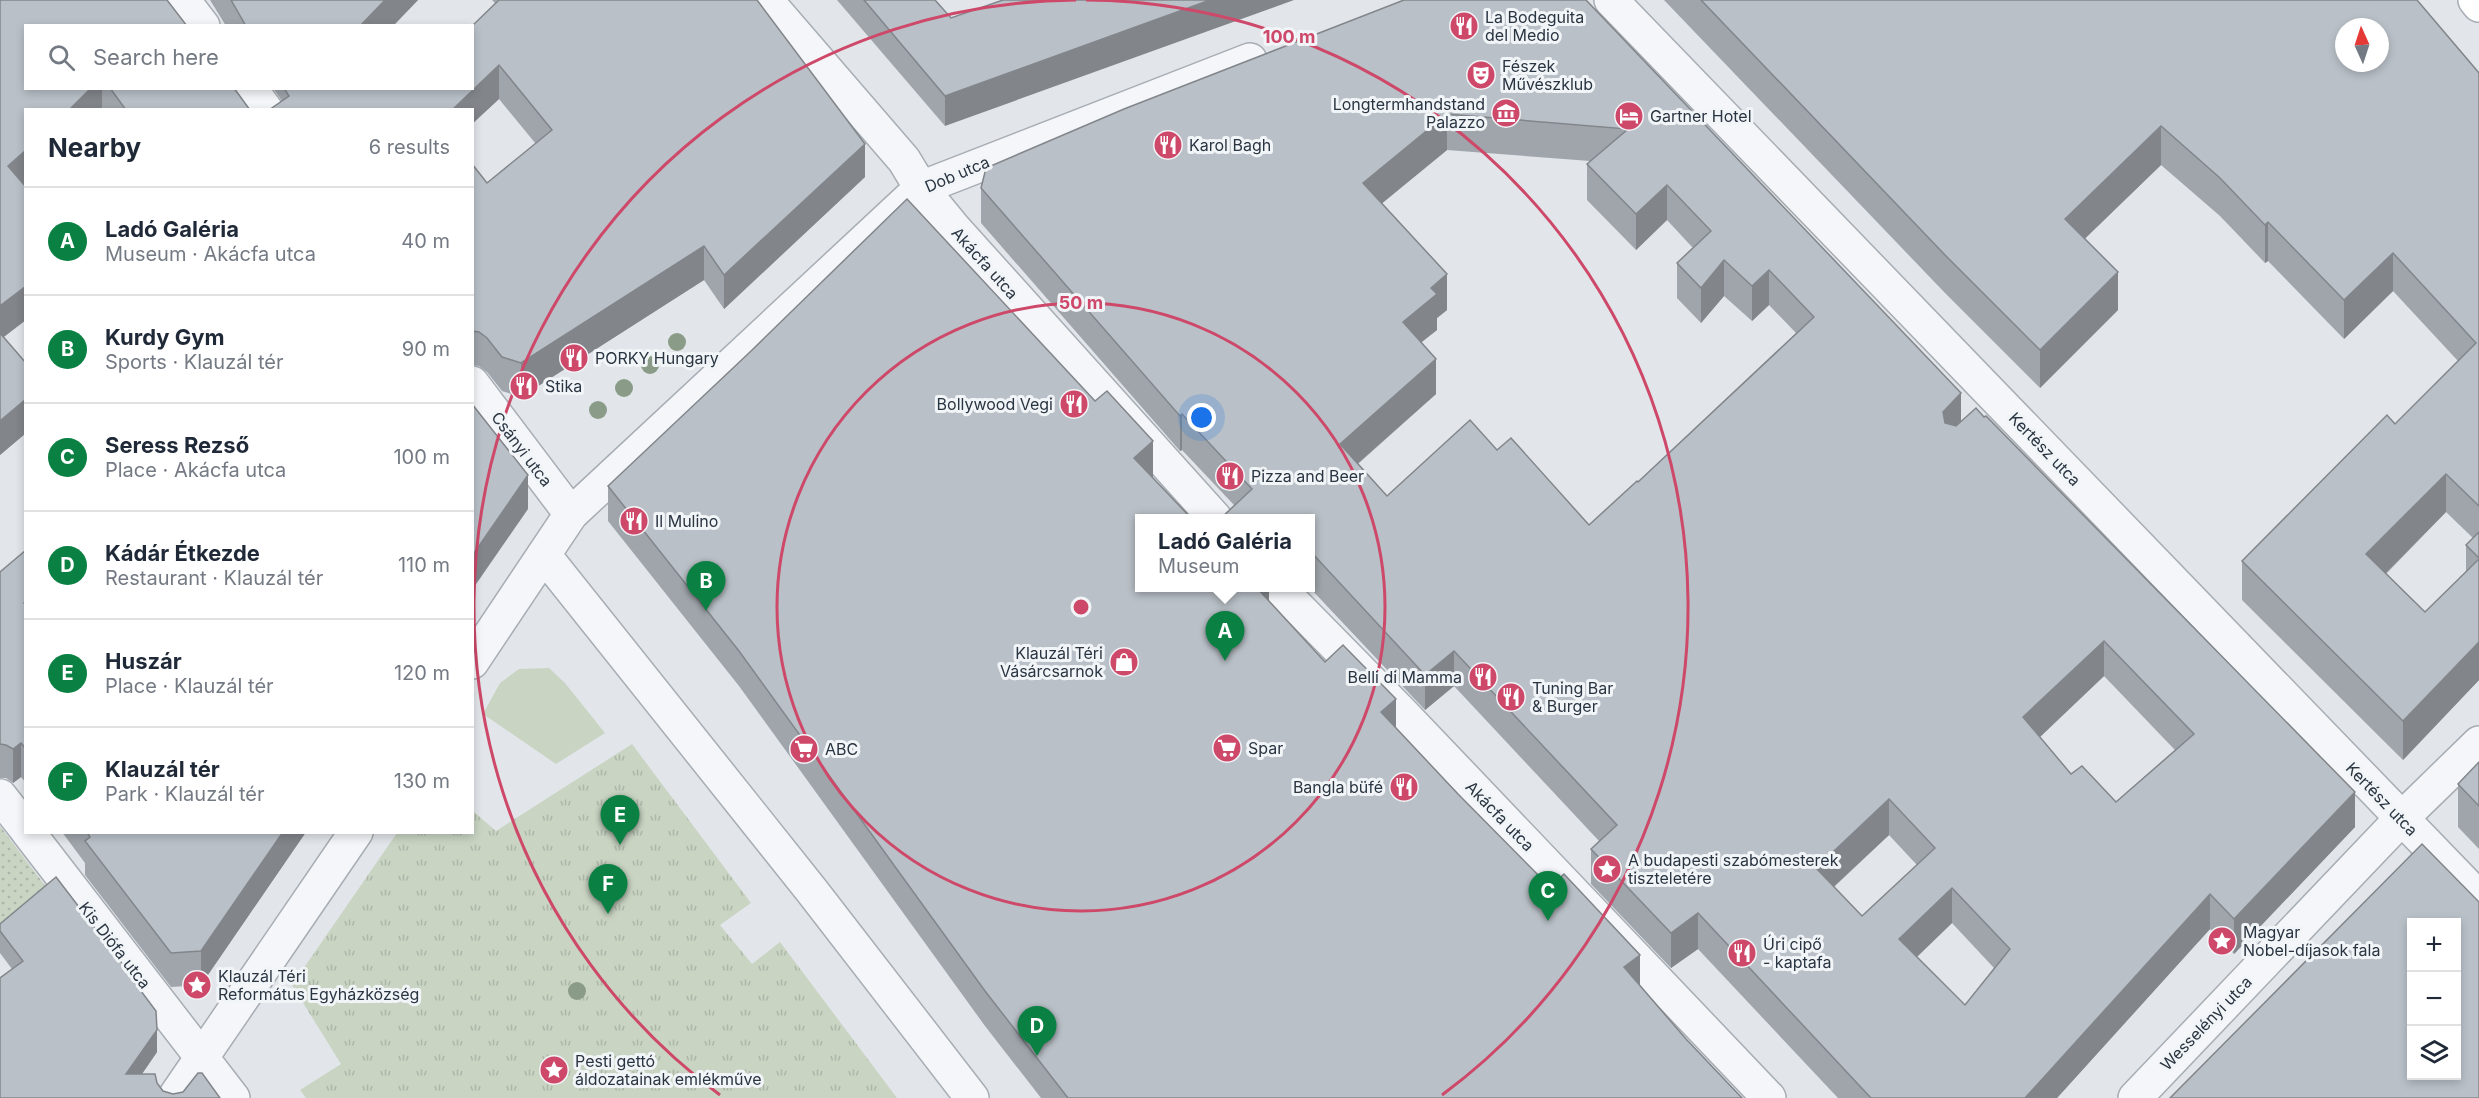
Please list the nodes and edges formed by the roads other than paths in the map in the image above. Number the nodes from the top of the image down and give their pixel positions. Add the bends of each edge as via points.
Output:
1 (183, 0) edge
2 (766, 0) edge
3 (1611, 0) edge
4 (2475, 0) edge
5 (2479, 5) edge
6 (201, 24) edge
7 (1277, 50) edge
8 (251, 90) edge
9 (265, 108) edge
10 (921, 188) junction
11 (474, 386) edge
12 (571, 514) junction
13 (1211, 514) edge
14 (544, 555) junction
15 (1283, 592) edge
16 (474, 659) edge
17 (2479, 743) edge
18 (0, 796) edge
19 (2401, 819) junction
20 (24, 827) edge
21 (29, 834) edge
22 (355, 834) edge
23 (2479, 898) edge
24 (202, 1058) junction
25 (174, 1098) edge
26 (233, 1098) edge
27 (972, 1098) edge
28 (1769, 1098) edge
29 (2135, 1098) edge

1 - 6 street
2 - 10 street, Akácfa utca via 904,160
3 - 19 street, Kertész utca
4 - 5 main road
7 - 10 street, Dob utca
8 - 9 street
10 - 12 street, Dob utca
10 - 13 street, Akácfa utca
11 - 12 street, Csányi utca
12 - 14 street, Dob utca
14 - 16 street, Dob utca
14 - 27 street
15 - 28 street, Akácfa utca
17 - 19 street, Wesselényi utca
18 - 20 street, Kis Diófa utca
19 - 23 street, Kertész utca
19 - 29 street, Wesselényi utca
21 - 24 street, Kis Diófa utca
22 - 24 street
24 - 25 street
24 - 26 street, Kis Diófa utca

